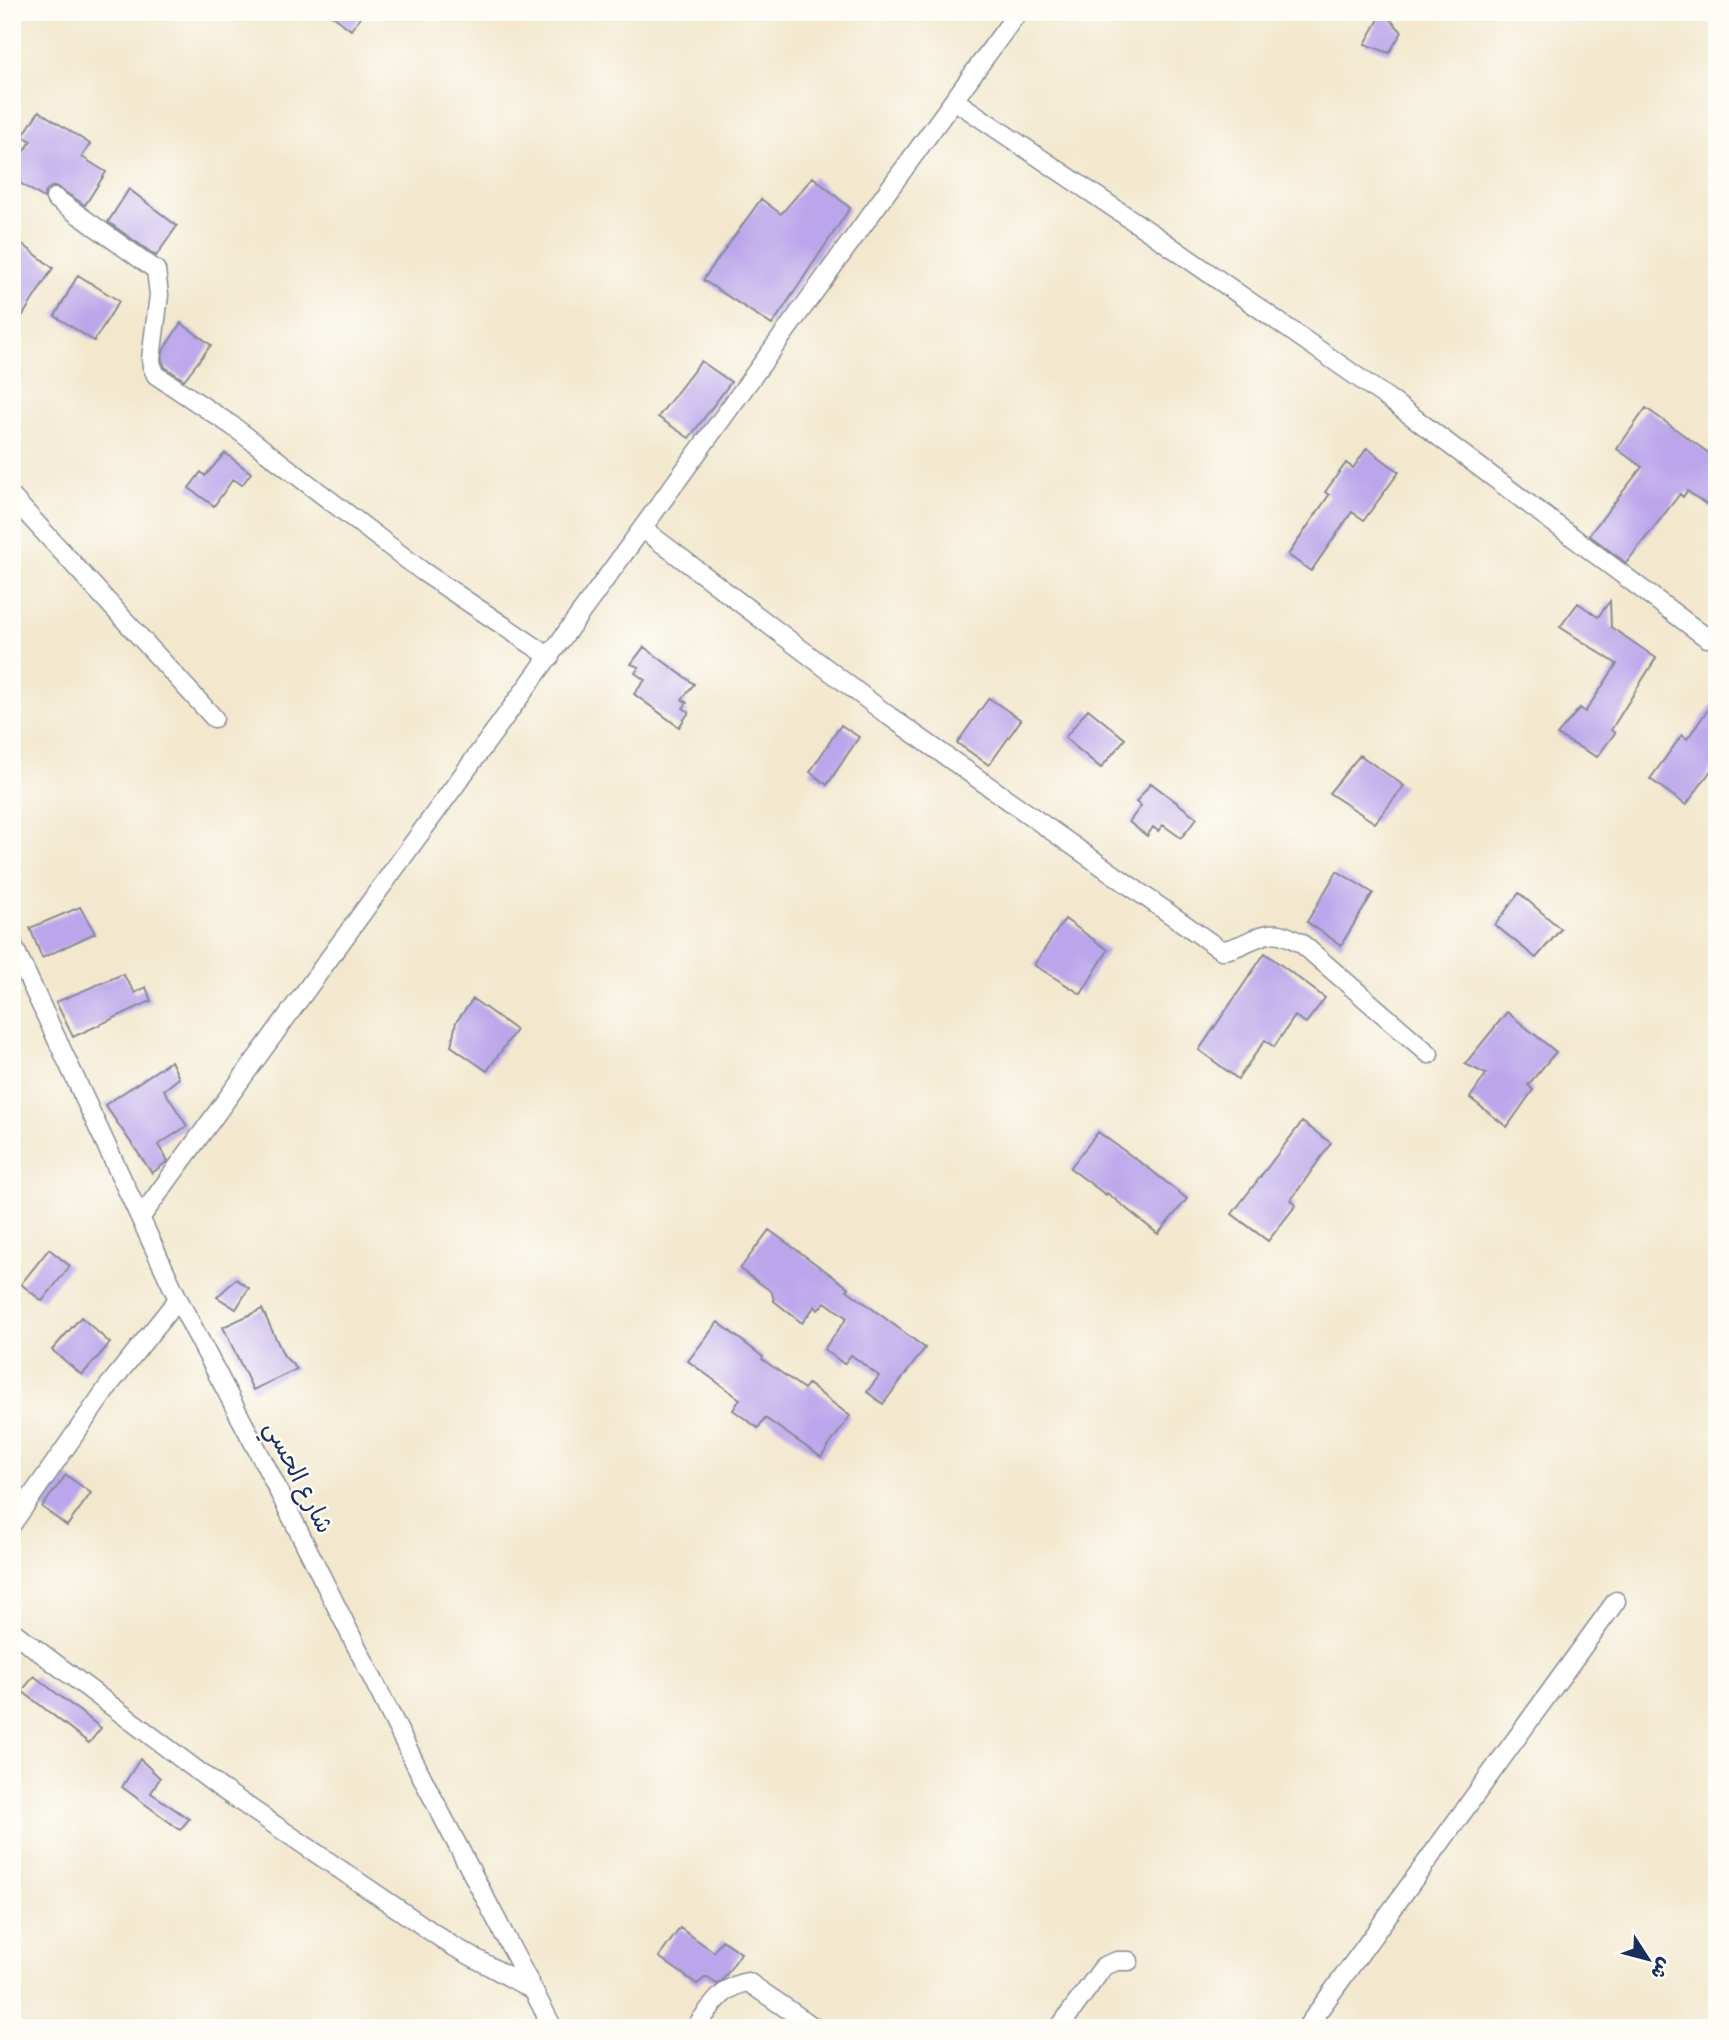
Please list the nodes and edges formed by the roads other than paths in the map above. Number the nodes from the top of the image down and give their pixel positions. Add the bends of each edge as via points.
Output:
1 (1018, 12) edge
2 (954, 100) junction
3 (55, 198) dead end
4 (12, 497) edge
5 (643, 529) junction
6 (1707, 638) dead end
7 (550, 657) junction
8 (214, 718) dead end
9 (12, 943) edge
10 (1429, 1054) dead end
11 (141, 1217) junction
12 (178, 1299) junction
13 (12, 1524) edge
14 (1616, 1601) dead end
15 (12, 1631) edge
16 (1129, 1961) dead end
17 (533, 1990) junction
18 (553, 2028) edge
19 (695, 2028) edge
20 (815, 2028) edge
21 (1059, 2028) edge
22 (1306, 2028) edge

1 - 2 street
2 - 5 street
2 - 6 street via 1389,399
3 - 7 street via 156,270 159,295 152,366 156,375 234,427 422,571
4 - 8 street
5 - 7 street
5 - 10 street via 889,716 1221,950 1279,933 1301,943
7 - 11 street
9 - 11 street, شارع الحسي
11 - 12 street, شارع الحسي
12 - 13 street via 110,1384
12 - 17 street, شارع الحسي
14 - 22 street
15 - 17 street via 219,1787 451,1945
16 - 21 street via 1104,1966
17 - 18 street, شارع الحسي
19 - 20 street via 727,1989 748,1982

